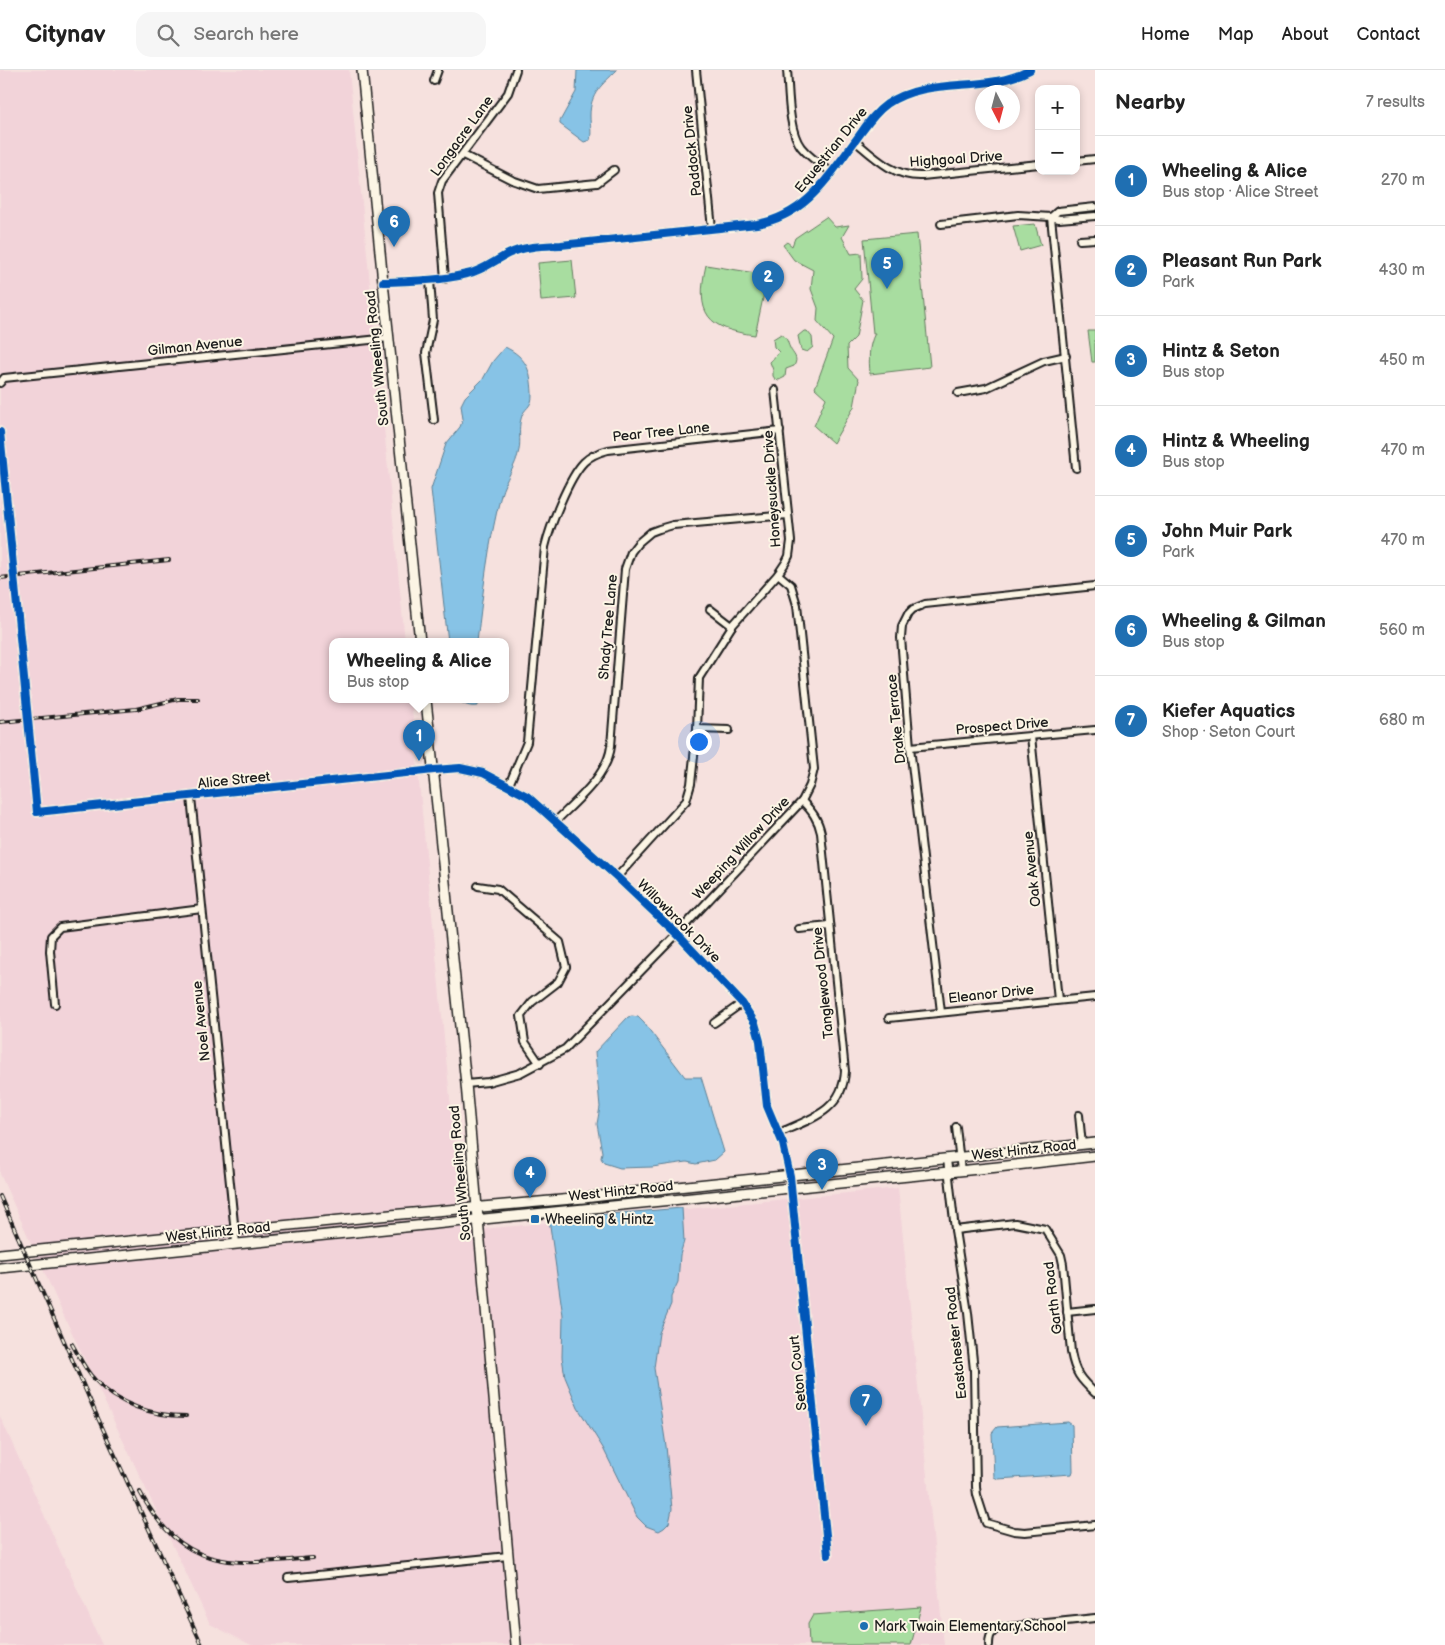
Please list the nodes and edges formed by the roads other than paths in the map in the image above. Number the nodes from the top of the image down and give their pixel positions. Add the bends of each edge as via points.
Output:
1 (362, 70) edge
2 (438, 70) edge
3 (516, 70) edge
4 (696, 70) edge
5 (787, 70) edge
6 (1030, 70) edge
7 (434, 81) dead end
8 (855, 141) junction
9 (463, 155) junction
10 (1095, 159) edge
11 (1080, 160) edge
12 (1035, 164) edge
13 (614, 170) dead end
14 (831, 172) junction
15 (1095, 207) edge
16 (1095, 216) edge
17 (1051, 217) junction
18 (941, 224) dead end
19 (712, 229) junction
20 (1095, 239) edge
21 (1080, 240) dead end
22 (444, 279) junction
23 (430, 280) junction
24 (382, 282) junction
25 (389, 338) junction
26 (1066, 356) junction
27 (2, 381) edge
28 (775, 390) dead end
29 (958, 393) dead end
30 (434, 420) dead end
31 (780, 431) junction
32 (0, 432) edge
33 (1076, 468) dead end
34 (788, 515) junction
35 (778, 574) junction
36 (1095, 586) edge
37 (710, 609) dead end
38 (732, 626) junction
39 (420, 638) edge
40 (426, 703) edge
41 (697, 729) junction
42 (729, 730) dead end
43 (1095, 730) edge
44 (1031, 736) junction
45 (910, 747) junction
46 (434, 770) junction
47 (509, 785) junction
48 (191, 797) junction
49 (802, 801) junction
50 (556, 821) junction
51 (618, 877) junction
52 (478, 886) dead end
53 (202, 909) junction
54 (830, 926) junction
55 (799, 929) dead end
56 (677, 934) junction
57 (1095, 997) edge
58 (1058, 1000) junction
59 (742, 1003) junction
60 (55, 1004) dead end
61 (941, 1012) junction
62 (889, 1018) dead end
63 (714, 1023) dead end
64 (540, 1064) junction
65 (466, 1084) junction
66 (1079, 1116) dead end
67 (956, 1127) dead end
68 (779, 1133) junction
69 (1095, 1143) edge
70 (1082, 1145) junction
71 (1095, 1156) edge
72 (959, 1158) junction
73 (947, 1159) junction
74 (960, 1171) junction
75 (949, 1172) junction
76 (790, 1176) junction
77 (791, 1188) junction
78 (477, 1208) junction
79 (478, 1220) junction
80 (955, 1230) junction
81 (234, 1231) junction
82 (236, 1243) junction
83 (0, 1254) edge
84 (0, 1268) edge
85 (1095, 1309) edge
86 (1067, 1312) junction
87 (1095, 1392) edge
88 (1095, 1525) edge
89 (828, 1555) dead end
90 (508, 1556) junction
91 (288, 1578) dead end
92 (1095, 1618) edge
93 (516, 1645) edge
94 (989, 1645) edge

1 - 24 main road, South Wheeling Road
2 - 7 street
3 - 9 street, Longacre Lane via 508,93
4 - 19 street, Paddock Drive
5 - 14 street via 797,141 805,152
6 - 8 street, Equestrian Drive via 1008,79 930,87 906,94 880,110
8 - 12 street, Highgoal Drive via 890,169 909,176
8 - 14 street, Equestrian Drive
9 - 13 street via 512,180 538,189 597,183
9 - 22 street, Longacre Lane via 442,181 438,193
10 - 11 street
14 - 19 street, Equestrian Drive via 807,201 783,217
15 - 17 street via 1058,211
16 - 17 street
17 - 18 street via 1018,215
17 - 26 street
19 - 22 street, Equestrian Drive via 528,247 468,274
20 - 21 street
22 - 23 street, Equestrian Drive
23 - 24 street, Equestrian Drive
23 - 30 street via 433,320 426,353
24 - 25 main road, South Wheeling Road
25 - 27 street, Gilman Avenue
25 - 39 main road, South Wheeling Road
26 - 29 street via 1044,361 986,388
26 - 33 street
28 - 31 street, Honeysuckle Drive
31 - 34 street, Honeysuckle Drive
31 - 47 street, Pear Tree Lane via 608,450 593,456 580,467 545,547 527,742
32 - 48 street, Alice Street via 38,812
34 - 35 street, Honeysuckle Drive via 789,556
34 - 50 street, Shady Tree Lane via 673,525 651,532 631,552 625,569 608,760 602,773
35 - 38 street, Honeysuckle Drive
35 - 49 street, Weeping Willow Drive via 791,585 797,605 814,769
36 - 45 street, Drake Terrace via 925,604 913,609 900,632
37 - 38 street
38 - 41 street, Honeysuckle Drive via 699,678
40 - 46 main road, South Wheeling Road
41 - 42 street
41 - 51 street, Honeysuckle Drive via 686,801
43 - 44 street, Prospect Drive
44 - 45 street, Prospect Drive
44 - 58 street, Oak Avenue
45 - 61 street, Drake Terrace
46 - 47 street, Willowbrook Drive via 460,768 483,773
46 - 48 street, Alice Street
46 - 65 main road, South Wheeling Road
47 - 50 street, Willowbrook Drive
48 - 53 street, Noel Avenue
49 - 54 street, Tanglewood Drive via 819,825
49 - 56 street, Weeping Willow Drive
50 - 51 street, Willowbrook Drive
51 - 56 street, Willowbrook Drive
52 - 64 street via 498,888 560,942 566,967 558,982 532,1002 521,1016 525,1042
53 - 60 street via 60,927 51,936 50,951
53 - 81 street, Noel Avenue
54 - 55 street
54 - 68 street, Tanglewood Drive via 844,1080 837,1098 827,1110
56 - 59 street, Willowbrook Drive
56 - 64 street, Weeping Willow Drive via 565,1049
57 - 58 street, Eleanor Drive
58 - 61 street, Eleanor Drive
59 - 63 street
59 - 68 street, Willowbrook Drive via 756,1023 767,1106
61 - 62 street, Eleanor Drive
64 - 65 street, Weeping Willow Drive via 488,1082
65 - 78 main road, South Wheeling Road
66 - 70 street
67 - 72 street
68 - 76 street, Willowbrook Drive
69 - 70 main road, West Hintz Road
70 - 72 main road, West Hintz Road
71 - 74 main road, West Hintz Road
72 - 73 main road, West Hintz Road
72 - 74 street
73 - 75 street, Eastchester Road
73 - 76 main road, West Hintz Road
74 - 75 main road, West Hintz Road
75 - 77 main road, West Hintz Road
75 - 80 street, Eastchester Road
76 - 77 street, Willowbrook Drive
76 - 78 main road, West Hintz Road
77 - 79 main road, West Hintz Road
77 - 89 street, Seton Court
78 - 79 main road, South Wheeling Road
78 - 81 main road, West Hintz Road
79 - 82 main road, West Hintz Road
79 - 90 main road, South Wheeling Road
80 - 86 street, Garth Road via 1015,1223 1046,1229 1060,1255
80 - 88 street, Eastchester Road via 974,1370 976,1487 986,1523 1025,1532
81 - 82 street, Noel Avenue
81 - 83 main road, West Hintz Road
82 - 84 main road, West Hintz Road
85 - 86 street
86 - 87 street, Garth Road via 1076,1372
90 - 91 street
90 - 93 main road, South Wheeling Road
92 - 94 street via 1006,1626 992,1631

